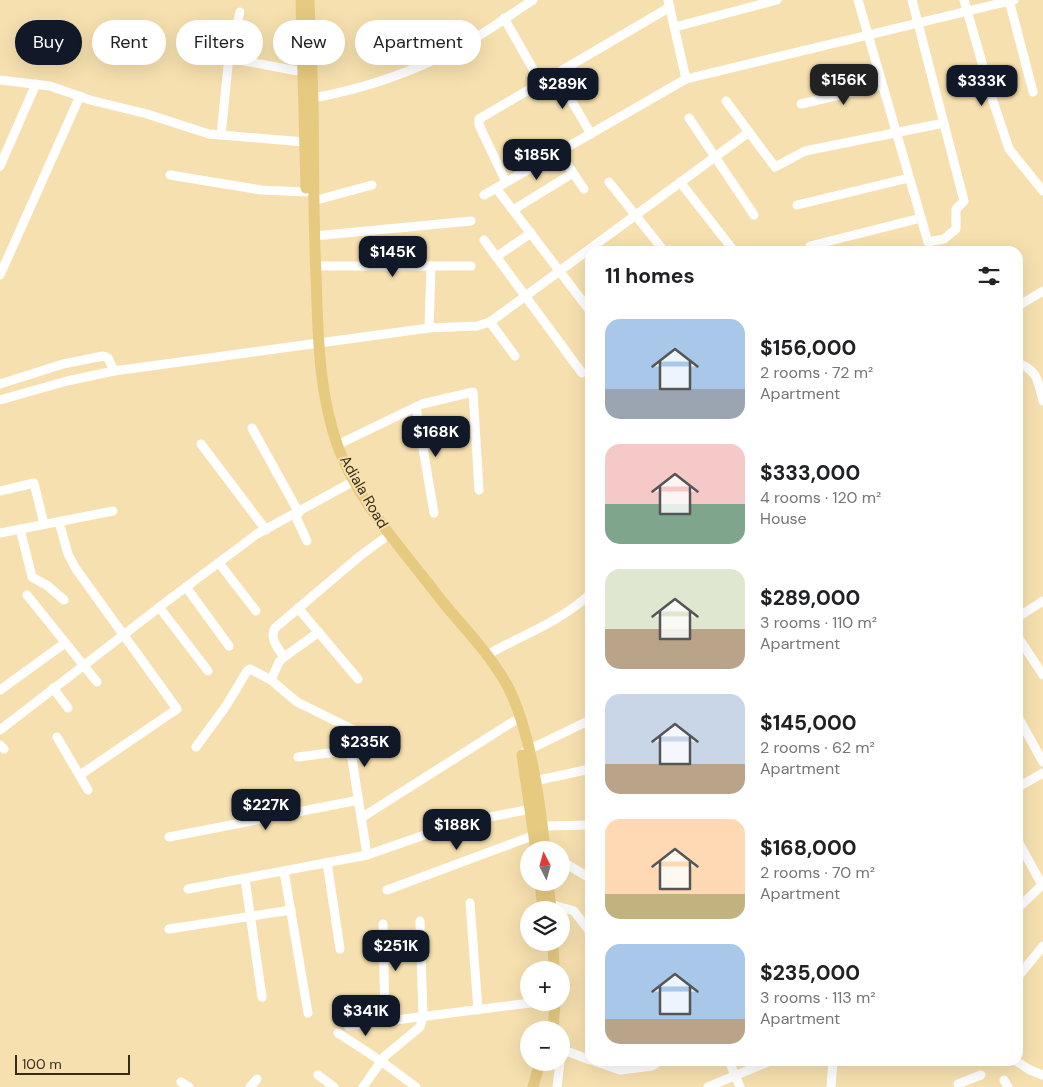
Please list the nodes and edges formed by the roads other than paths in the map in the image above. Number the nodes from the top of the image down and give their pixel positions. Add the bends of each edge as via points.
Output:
1 (300, 0) edge
2 (309, 0) edge
3 (533, 0) edge
4 (735, 0) edge
5 (858, 0) edge
6 (912, 0) edge
7 (964, 0) edge
8 (1010, 0) edge
9 (772, 1) edge
10 (669, 4) edge
11 (737, 11) junction
12 (967, 11) junction
13 (240, 12) dead end
14 (504, 18) junction
15 (238, 20) edge
16 (918, 23) junction
17 (675, 27) junction
18 (867, 35) junction
19 (263, 64) edge
20 (228, 65) edge
21 (303, 72) junction
22 (556, 74) junction
23 (686, 79) junction
24 (0, 80) edge
25 (541, 83) junction
26 (36, 84) junction
27 (882, 85) junction
28 (1032, 92) dead end
29 (80, 96) junction
30 (313, 98) junction
31 (726, 101) dead end
32 (801, 104) dead end
33 (689, 118) dead end
34 (944, 123) junction
35 (749, 132) junction
36 (591, 134) junction
37 (896, 134) junction
38 (221, 135) junction
39 (305, 142) junction
40 (559, 152) junction
41 (715, 157) junction
42 (0, 166) edge
43 (573, 173) junction
44 (170, 175) dead end
45 (909, 178) junction
46 (506, 182) junction
47 (609, 182) dead end
48 (680, 182) junction
49 (372, 185) dead end
50 (496, 188) junction
51 (584, 189) dead end
52 (1043, 191) edge
53 (484, 195) dead end
54 (310, 197) junction
55 (797, 205) dead end
56 (513, 210) junction
57 (635, 215) junction
58 (754, 215) dead end
59 (920, 218) junction
60 (471, 221) dead end
61 (531, 233) junction
62 (314, 236) junction
63 (484, 240) dead end
64 (599, 246) edge
65 (660, 246) edge
66 (730, 246) edge
67 (810, 246) dead end
68 (585, 255) edge
69 (496, 257) junction
70 (315, 266) junction
71 (431, 266) junction
72 (471, 266) dead end
73 (559, 270) junction
74 (0, 275) edge
75 (1043, 291) edge
76 (525, 296) junction
77 (1023, 303) edge
78 (585, 304) edge
79 (490, 322) junction
80 (429, 328) junction
81 (315, 344) junction
82 (515, 356) dead end
83 (1023, 366) edge
84 (114, 371) junction
85 (582, 373) dead end
86 (0, 384) edge
87 (0, 400) edge
88 (1043, 401) edge
89 (416, 407) junction
90 (252, 428) dead end
91 (201, 444) dead end
92 (337, 445) junction
93 (351, 483) junction
94 (479, 490) dead end
95 (0, 491) edge
96 (113, 512) dead end
97 (434, 513) dead end
98 (297, 514) junction
99 (59, 522) junction
100 (44, 524) junction
101 (20, 529) junction
102 (266, 530) junction
103 (0, 533) edge
104 (383, 539) junction
105 (307, 541) dead end
106 (219, 563) junction
107 (186, 587) junction
108 (27, 595) dead end
109 (585, 599) edge
110 (64, 600) dead end
111 (1042, 604) edge
112 (159, 607) junction
113 (298, 608) junction
114 (256, 611) dead end
115 (1023, 615) edge
116 (318, 632) junction
117 (123, 635) junction
118 (65, 643) junction
119 (1023, 645) edge
120 (229, 646) dead end
121 (487, 655) junction
122 (284, 657) junction
123 (83, 666) junction
124 (208, 671) dead end
125 (1043, 675) edge
126 (358, 679) dead end
127 (271, 680) junction
128 (97, 682) dead end
129 (53, 688) junction
130 (0, 690) edge
131 (68, 708) dead end
132 (514, 721) junction
133 (585, 722) edge
134 (1023, 726) edge
135 (0, 730) edge
136 (362, 734) dead end
137 (57, 737) dead end
138 (196, 747) dead end
139 (525, 752) junction
140 (298, 757) dead end
141 (1043, 762) edge
142 (585, 770) edge
143 (1043, 773) edge
144 (80, 775) junction
145 (531, 782) junction
146 (1023, 784) edge
147 (88, 790) dead end
148 (358, 800) junction
149 (531, 808) junction
150 (362, 818) junction
151 (585, 826) edge
152 (539, 831) junction
153 (169, 837) dead end
154 (537, 841) edge
155 (542, 841) edge
156 (1023, 850) edge
157 (367, 855) junction
158 (327, 862) junction
159 (570, 866) edge
160 (284, 871) junction
161 (585, 875) edge
162 (245, 879) junction
163 (1042, 885) edge
164 (188, 889) dead end
165 (387, 890) dead end
166 (470, 903) dead end
167 (1023, 903) edge
168 (291, 910) junction
169 (570, 911) edge
170 (250, 917) junction
171 (420, 921) dead end
172 (383, 924) dead end
173 (585, 925) edge
174 (169, 929) dead end
175 (1043, 946) edge
176 (340, 950) dead end
177 (1023, 971) edge
178 (262, 997) dead end
179 (520, 1004) edge
180 (478, 1010) junction
181 (308, 1013) dead end
182 (423, 1017) junction
183 (385, 1021) junction
184 (348, 1026) dead end
185 (338, 1033) dead end
186 (570, 1054) edge
187 (585, 1059) edge
188 (381, 1061) junction
189 (608, 1066) edge
190 (652, 1066) edge
191 (731, 1066) edge
192 (758, 1066) edge
193 (833, 1066) edge
194 (1023, 1066) edge
195 (537, 1071) edge
196 (544, 1071) edge
197 (559, 1071) edge
198 (318, 1075) dead end
199 (735, 1075) junction
200 (981, 1075) dead end
201 (1043, 1075) edge
202 (257, 1079) dead end
203 (181, 1082) dead end
204 (189, 1087) edge
205 (250, 1087) edge
206 (334, 1087) edge
207 (363, 1087) edge
208 (416, 1087) edge
209 (532, 1087) edge
210 (540, 1087) edge
211 (557, 1087) edge
212 (708, 1087) edge
213 (740, 1087) edge
214 (831, 1087) edge
215 (960, 1087) edge

1 - 21 main road, Adiala Road
2 - 30 main road, Adiala Road
3 - 14 street
4 - 11 street
5 - 18 street
6 - 16 street
7 - 12 street
8 - 12 street
8 - 28 street
9 - 11 street
10 - 17 street
10 - 22 street
11 - 17 street
12 - 16 street
12 - 52 street via 1009,149
13 - 15 street
14 - 25 street
14 - 30 street via 459,48 412,70
16 - 18 street
16 - 34 street
17 - 23 street
18 - 23 street
18 - 27 street
19 - 21 street
20 - 38 street
21 - 39 main road, Adiala Road
22 - 25 street
22 - 36 street
23 - 36 street
24 - 26 street
25 - 46 street via 479,119
26 - 29 street
26 - 42 street
27 - 32 street
27 - 37 street
29 - 38 street
29 - 74 street
30 - 54 main road, Adiala Road
31 - 35 street
33 - 41 street
34 - 37 street
34 - 59 street via 964,201 956,209 956,229 944,239 928,242
35 - 37 street via 775,168 805,151
35 - 41 street
36 - 40 street
37 - 45 street
38 - 39 street
39 - 54 main road, Adiala Road
40 - 43 street
40 - 46 street
41 - 48 street
41 - 58 street
43 - 51 street
43 - 56 street
44 - 54 street
45 - 55 street
45 - 59 street
46 - 50 street
47 - 57 street
48 - 57 street
48 - 66 street
49 - 54 street
50 - 53 street
50 - 56 street
54 - 62 main road, Adiala Road
54 - 81 main road, Adiala Road
56 - 61 street
57 - 64 street
57 - 65 street
59 - 67 street
60 - 62 street
61 - 69 street
61 - 73 street
62 - 70 main road, Adiala Road
63 - 69 street
68 - 73 street
69 - 76 street
70 - 71 street
70 - 81 main road, Adiala Road
71 - 72 street
71 - 80 street
73 - 76 street
73 - 78 street
75 - 77 street
76 - 79 street
76 - 85 street
79 - 80 street via 477,326
79 - 82 street
80 - 81 street
81 - 84 street
81 - 92 main road, Adiala Road
81 - 93 main road, Adiala Road via 314,377 324,426 332,451
83 - 88 street via 1036,376
84 - 86 street via 108,358 103,356 63,364
84 - 87 street
89 - 92 street
89 - 94 street via 473,392
89 - 97 street
90 - 98 street
91 - 102 street
92 - 93 main road, Adiala Road
93 - 98 street
93 - 104 main road, Adiala Road
93 - 121 main road, Adiala Road
95 - 100 street via 34,483
96 - 99 street
98 - 102 street
98 - 105 street
99 - 100 street
99 - 117 street via 76,569
100 - 101 street
101 - 103 street
101 - 110 street via 32,577
102 - 106 street
104 - 113 street
104 - 132 main road, Adiala Road via 481,657 508,702
106 - 107 street
106 - 114 street
107 - 112 street
107 - 120 street
108 - 118 street
109 - 121 street via 555,620
111 - 115 street
112 - 117 street
112 - 124 street
113 - 116 street
113 - 122 street via 272,634
116 - 122 street
116 - 126 street
117 - 123 street
117 - 144 street via 177,709
118 - 123 street
118 - 130 street
119 - 125 street
121 - 139 main road, Adiala Road via 514,698
122 - 127 street
123 - 128 street
123 - 129 street
127 - 136 street via 297,702
127 - 138 street via 250,669
129 - 131 street
129 - 135 street
132 - 139 main road, Adiala Road
132 - 150 street
133 - 139 street
134 - 141 street
137 - 144 street
139 - 145 main road, Adiala Road
140 - 148 street via 345,751 352,759
142 - 145 street
143 - 146 street
144 - 147 street
145 - 149 main road, Adiala Road
145 - 152 main road, Adiala Road
148 - 150 street
148 - 153 street
149 - 152 main road, Adiala Road
149 - 157 street via 459,823
150 - 157 street
151 - 152 street
152 - 154 main road, Adiala Road
152 - 155 main road, Adiala Road
152 - 165 street
156 - 163 street
157 - 158 street
158 - 160 street
158 - 176 street
159 - 161 street
160 - 162 street
160 - 168 street
162 - 164 street
162 - 170 street
163 - 167 street
166 - 180 street
168 - 170 street
168 - 181 street
169 - 173 street
170 - 174 street
170 - 178 street
171 - 182 street
172 - 183 street
175 - 177 street
179 - 180 street
180 - 182 street
182 - 183 street
182 - 188 street via 420,1027
183 - 184 street
185 - 188 street
186 - 187 street
188 - 207 street
188 - 208 street
189 - 190 street via 620,1070
191 - 199 street
192 - 199 street
193 - 214 street
194 - 201 street
195 - 209 main road
196 - 210 main road
197 - 211 street
198 - 206 street
199 - 212 street
199 - 213 street
200 - 215 street via 958,1084
202 - 205 street
203 - 204 street

